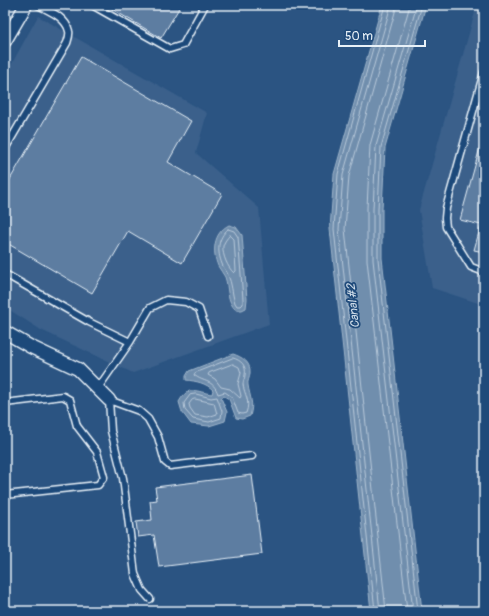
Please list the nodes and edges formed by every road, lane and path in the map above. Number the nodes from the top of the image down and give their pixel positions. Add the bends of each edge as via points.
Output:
1 (26, 5) edge
2 (38, 5) edge
3 (92, 5) edge
4 (205, 5) edge
5 (5, 41) edge
6 (484, 72) edge
7 (5, 149) edge
8 (484, 272) edge
9 (5, 274) edge
10 (5, 332) edge
11 (208, 336) dead end
12 (130, 342) junction
13 (98, 388) junction
14 (109, 400) junction
15 (5, 403) edge
16 (252, 456) dead end
17 (5, 496) edge
18 (150, 599) dead end

1 - 5 street
2 - 7 lane via 60,17 70,32 67,44
3 - 4 lane via 170,48 182,45
6 - 8 lane via 444,218 446,227 471,267
9 - 12 lane via 89,322
10 - 13 street via 78,369
11 - 12 lane via 199,309 186,302 166,300 150,308
12 - 13 lane
13 - 14 street
14 - 16 lane via 139,411 148,420 158,437 165,462 170,466
14 - 18 lane via 111,431 123,478 135,574 142,590
15 - 17 lane via 63,396 70,400 77,426 97,452 104,477 98,486

